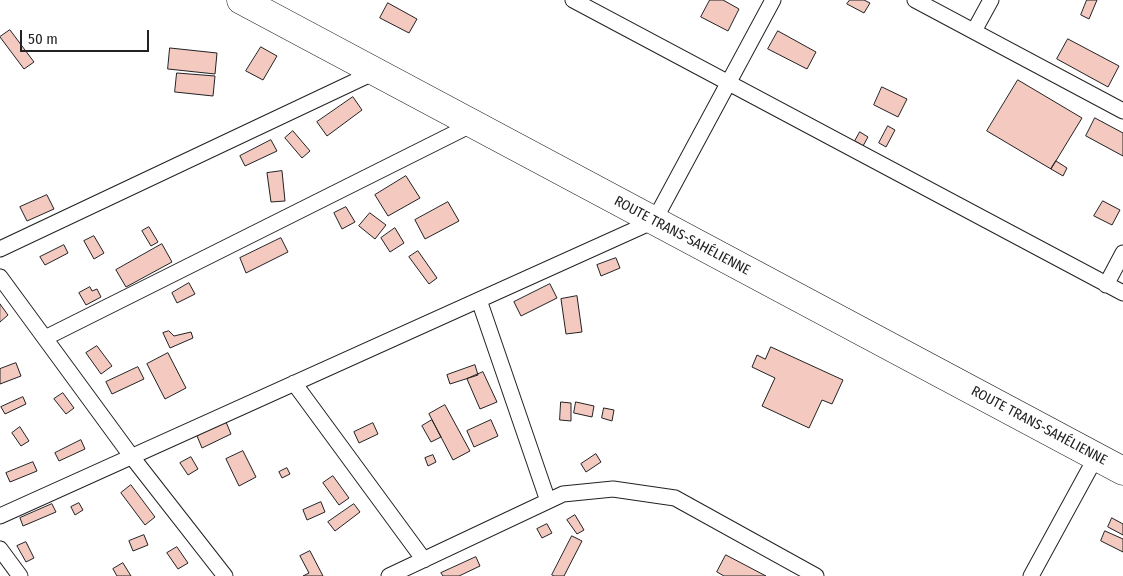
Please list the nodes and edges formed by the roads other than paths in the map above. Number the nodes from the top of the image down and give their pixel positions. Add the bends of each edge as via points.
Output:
1 (241, 0) edge
2 (573, 0) edge
3 (773, 0) edge
4 (915, 0) edge
5 (991, 0) edge
6 (974, 32) junction
7 (376, 72) junction
8 (729, 83) junction
9 (1123, 111) edge
10 (473, 124) junction
11 (654, 221) junction
12 (0, 249) edge
13 (1123, 254) edge
14 (0, 277) edge
15 (1106, 284) junction
16 (1123, 294) edge
17 (479, 300) junction
18 (45, 338) junction
19 (294, 383) junction
20 (132, 457) junction
21 (1096, 457) junction
22 (1123, 471) edge
23 (548, 501) junction
24 (0, 516) edge
25 (0, 549) edge
26 (424, 560) junction
27 (397, 575) edge
28 (20, 576) edge
29 (225, 576) edge
30 (816, 576) edge
31 (1032, 576) edge

1 - 7 highway, ROUTE TRANS-SAHÉLIENNE
2 - 8 street
3 - 8 street
4 - 6 street
5 - 6 street
6 - 9 street
7 - 10 highway, ROUTE TRANS-SAHÉLIENNE
7 - 12 street
8 - 11 street
8 - 15 street
10 - 11 highway, ROUTE TRANS-SAHÉLIENNE
10 - 18 street
11 - 17 street
11 - 21 highway, ROUTE TRANS-SAHÉLIENNE
13 - 15 street
14 - 18 street
15 - 16 street
17 - 19 street
17 - 23 street
18 - 20 street
19 - 20 street
19 - 26 street
20 - 24 street
20 - 29 street
21 - 22 highway, ROUTE TRANS-SAHÉLIENNE
21 - 31 street
23 - 26 street
23 - 30 street via 563,494 613,489 675,498
25 - 28 street
26 - 27 street

